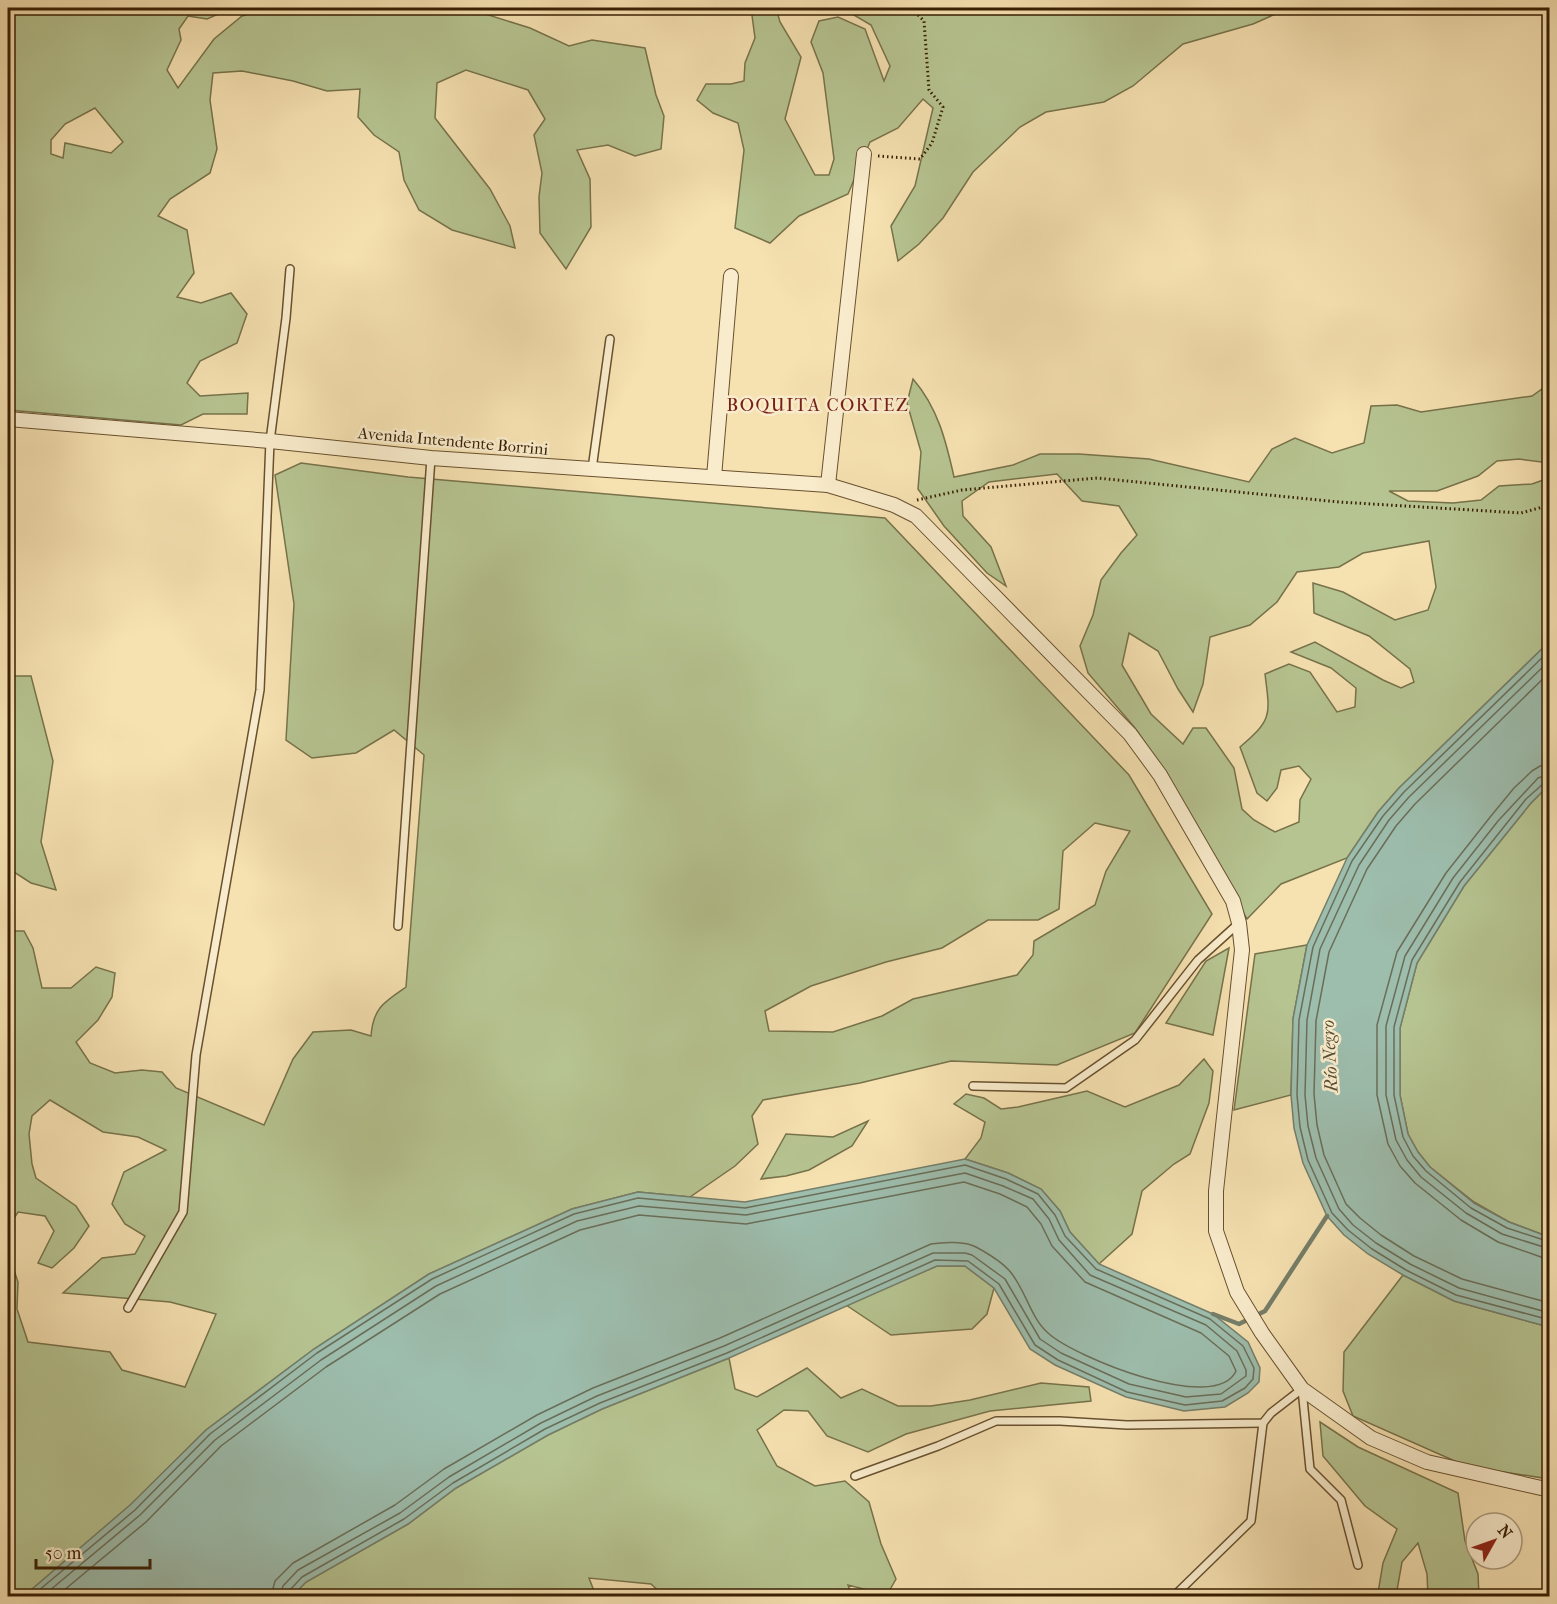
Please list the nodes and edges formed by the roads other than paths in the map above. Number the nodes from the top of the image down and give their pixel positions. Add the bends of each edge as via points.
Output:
1 (864, 154) road end
2 (290, 269) dead end
3 (731, 276) dead end
4 (610, 339) dead end
5 (8, 419) edge
6 (270, 441) junction
7 (430, 458) junction
8 (592, 469) junction
9 (714, 477) junction
10 (828, 485) junction
11 (1239, 923) junction
12 (398, 926) dead end
13 (973, 1086) dead end
14 (128, 1308) dead end
15 (1302, 1389) junction
16 (1263, 1423) junction
17 (855, 1476) dead end
18 (1550, 1490) edge
19 (1358, 1566) dead end
20 (1174, 1596) edge

1 - 10 street
2 - 6 lane
3 - 9 street
4 - 8 lane
5 - 6 street, Avenida Intendente Borrini
6 - 7 street, Avenida Intendente Borrini
6 - 14 lane via 260,690 196,1055 183,1212
7 - 8 street, Avenida Intendente Borrini
7 - 12 lane
8 - 9 street, Avenida Intendente Borrini
9 - 10 street, Avenida Intendente Borrini
10 - 11 street, Avenida Intendente Borrini via 894,505 916,516 1130,734 1166,785 1233,901
11 - 13 lane via 1198,960 1135,1040 1066,1088
11 - 15 street, Avenida Intendente Borrini via 1242,950 1216,1191 1216,1231 1237,1292
15 - 16 lane
15 - 18 street, Avenida Intendente Borrini via 1371,1438 1427,1462
15 - 19 lane via 1310,1469 1341,1500
16 - 17 lane via 1127,1425 996,1421
16 - 20 lane via 1251,1521

